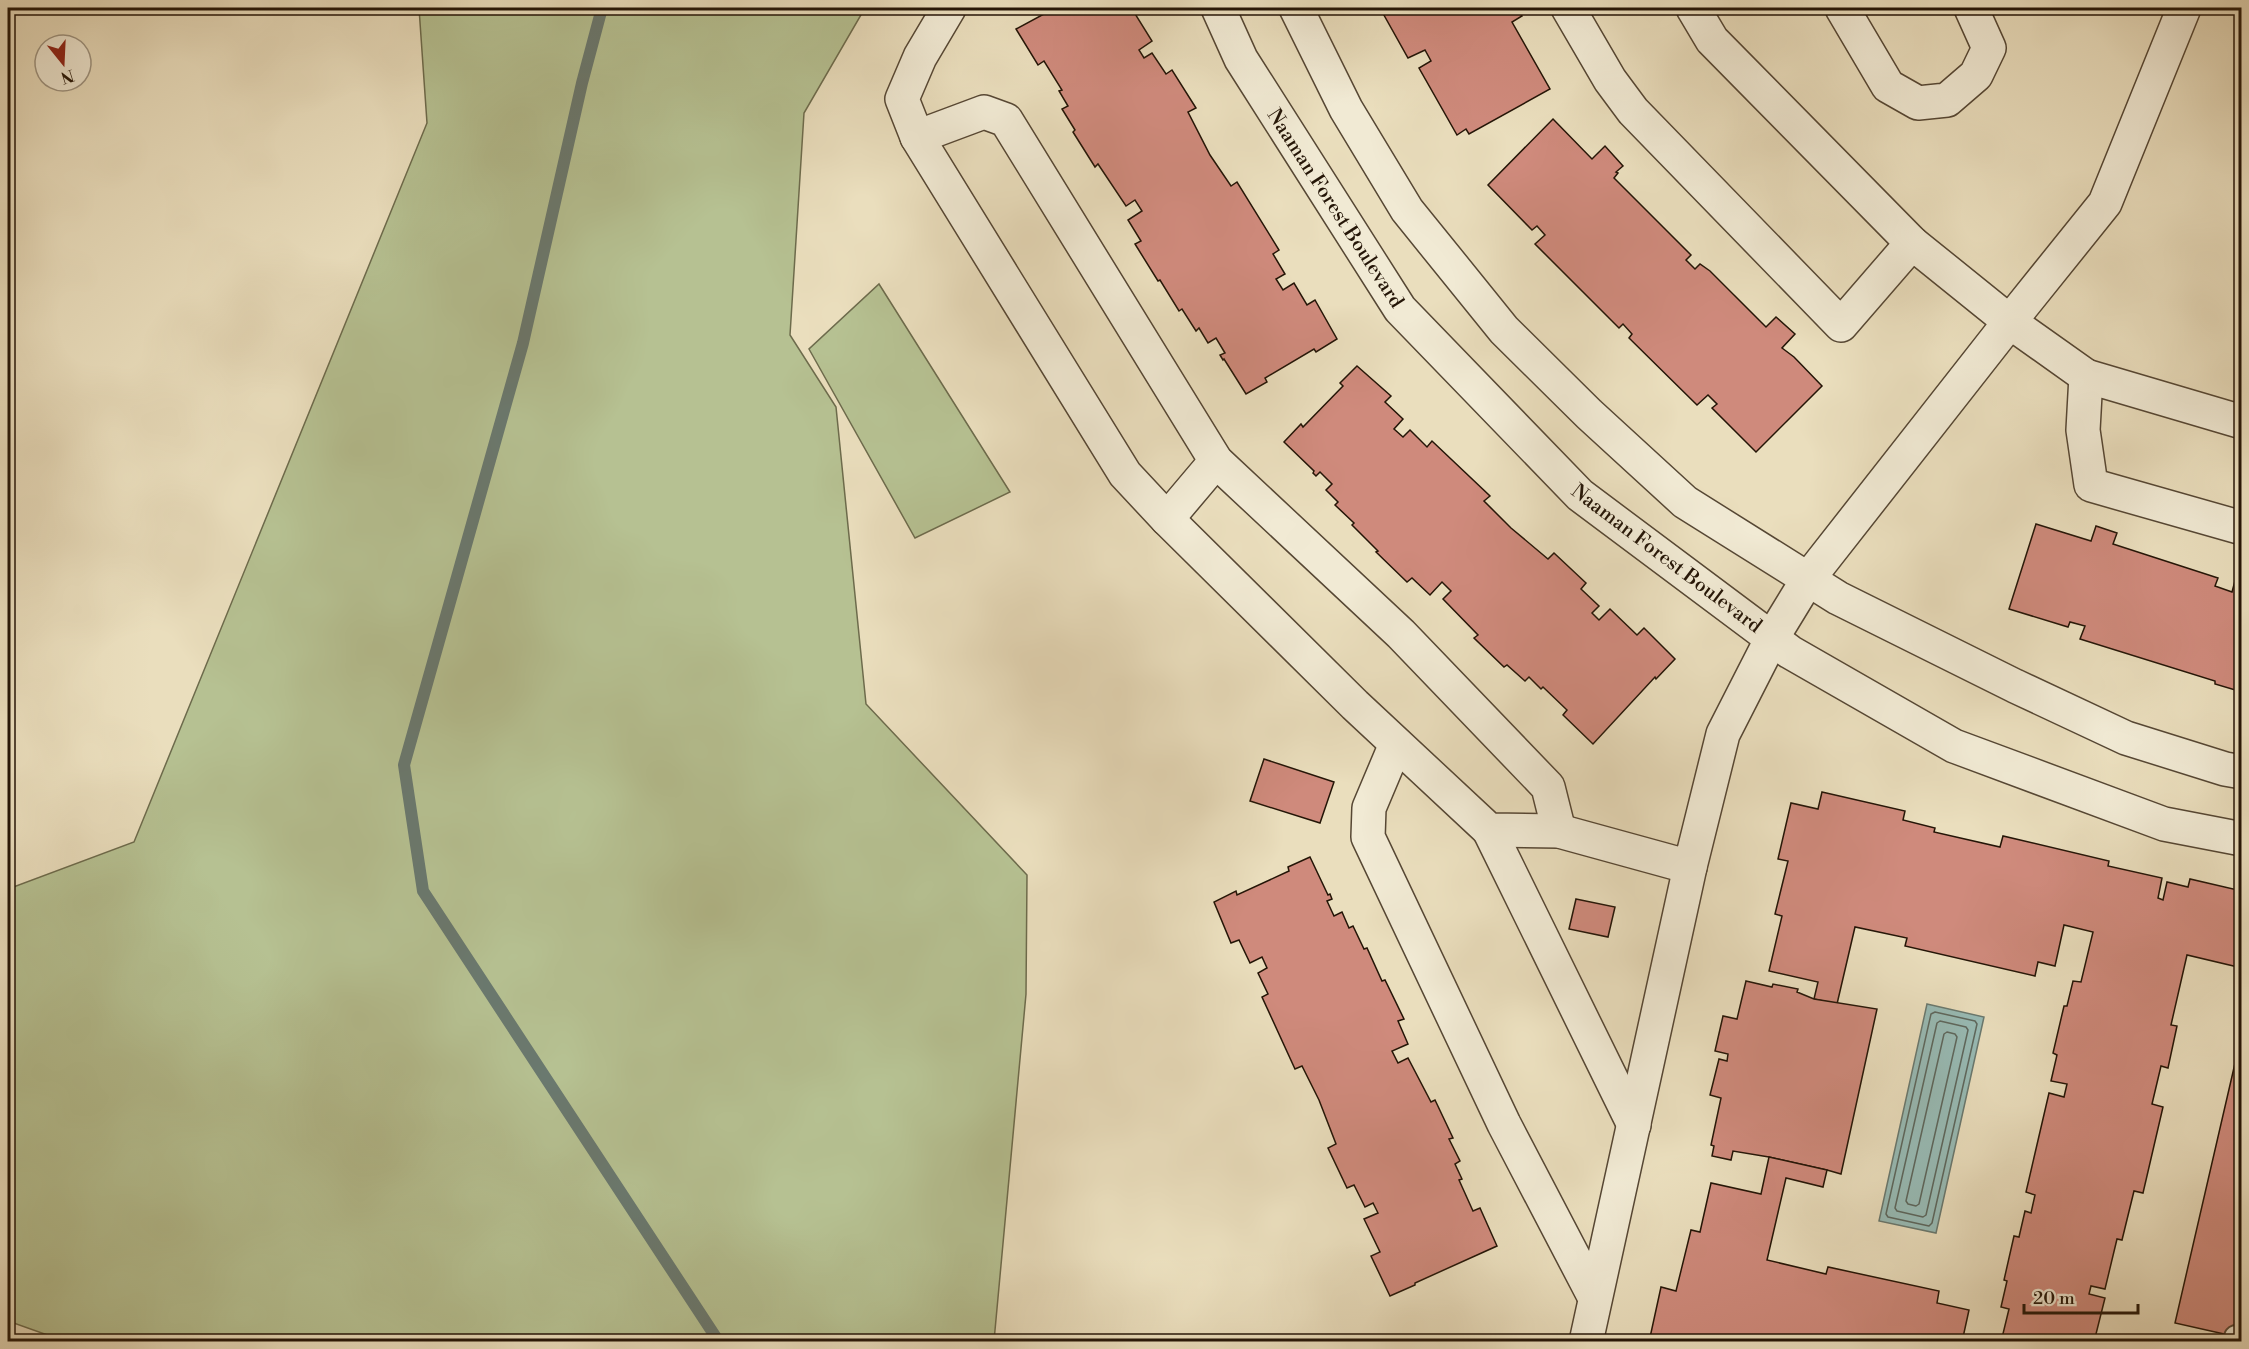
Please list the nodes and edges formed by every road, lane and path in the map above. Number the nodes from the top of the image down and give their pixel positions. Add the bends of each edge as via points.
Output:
1 (949, 8) edge
2 (1218, 8) edge
3 (1296, 8) edge
4 (1568, 8) edge
5 (1693, 8) edge
6 (1842, 8) edge
7 (1971, 8) edge
8 (2184, 8) edge
9 (917, 137) junction
10 (1912, 243) junction
11 (2010, 322) junction
12 (2086, 376) junction
13 (2241, 422) edge
14 (1216, 461) junction
15 (1167, 519) junction
16 (2241, 528) edge
17 (1808, 579) junction
18 (1772, 638) junction
19 (1396, 744) junction
20 (2241, 772) edge
21 (1489, 830) junction
22 (1559, 831) junction
23 (2241, 839) edge
24 (1690, 867) junction
25 (1634, 1125) junction
26 (1595, 1298) junction
27 (1586, 1341) edge

1 - 9 street via 920,57 902,99
2 - 18 street, Naaman Forest Boulevard via 1241,59 1400,309 1581,495
3 - 17 street via 1346,109 1407,210 1504,330 1685,502
4 - 10 street via 1633,111 1841,325
5 - 10 street via 1712,40
6 - 7 street via 1888,86 1918,103 1947,100 1976,75 1989,48
8 - 11 street via 2105,203
9 - 14 street via 984,112 1006,120
9 - 15 street via 1125,474
10 - 11 street
11 - 12 street
11 - 17 street
12 - 13 street
12 - 16 street via 2083,430 2091,485
14 - 15 street
14 - 22 street via 1409,642 1548,787
15 - 19 street
17 - 18 street
17 - 20 street via 1994,676 2126,738
18 - 23 street, Naaman Forest Boulevard via 1954,746 2164,824
18 - 24 street via 1723,734
19 - 21 street
19 - 26 street via 1369,808 1368,837 1504,1124
21 - 22 street
21 - 25 street
22 - 24 street
24 - 25 street
25 - 26 street
26 - 27 street

